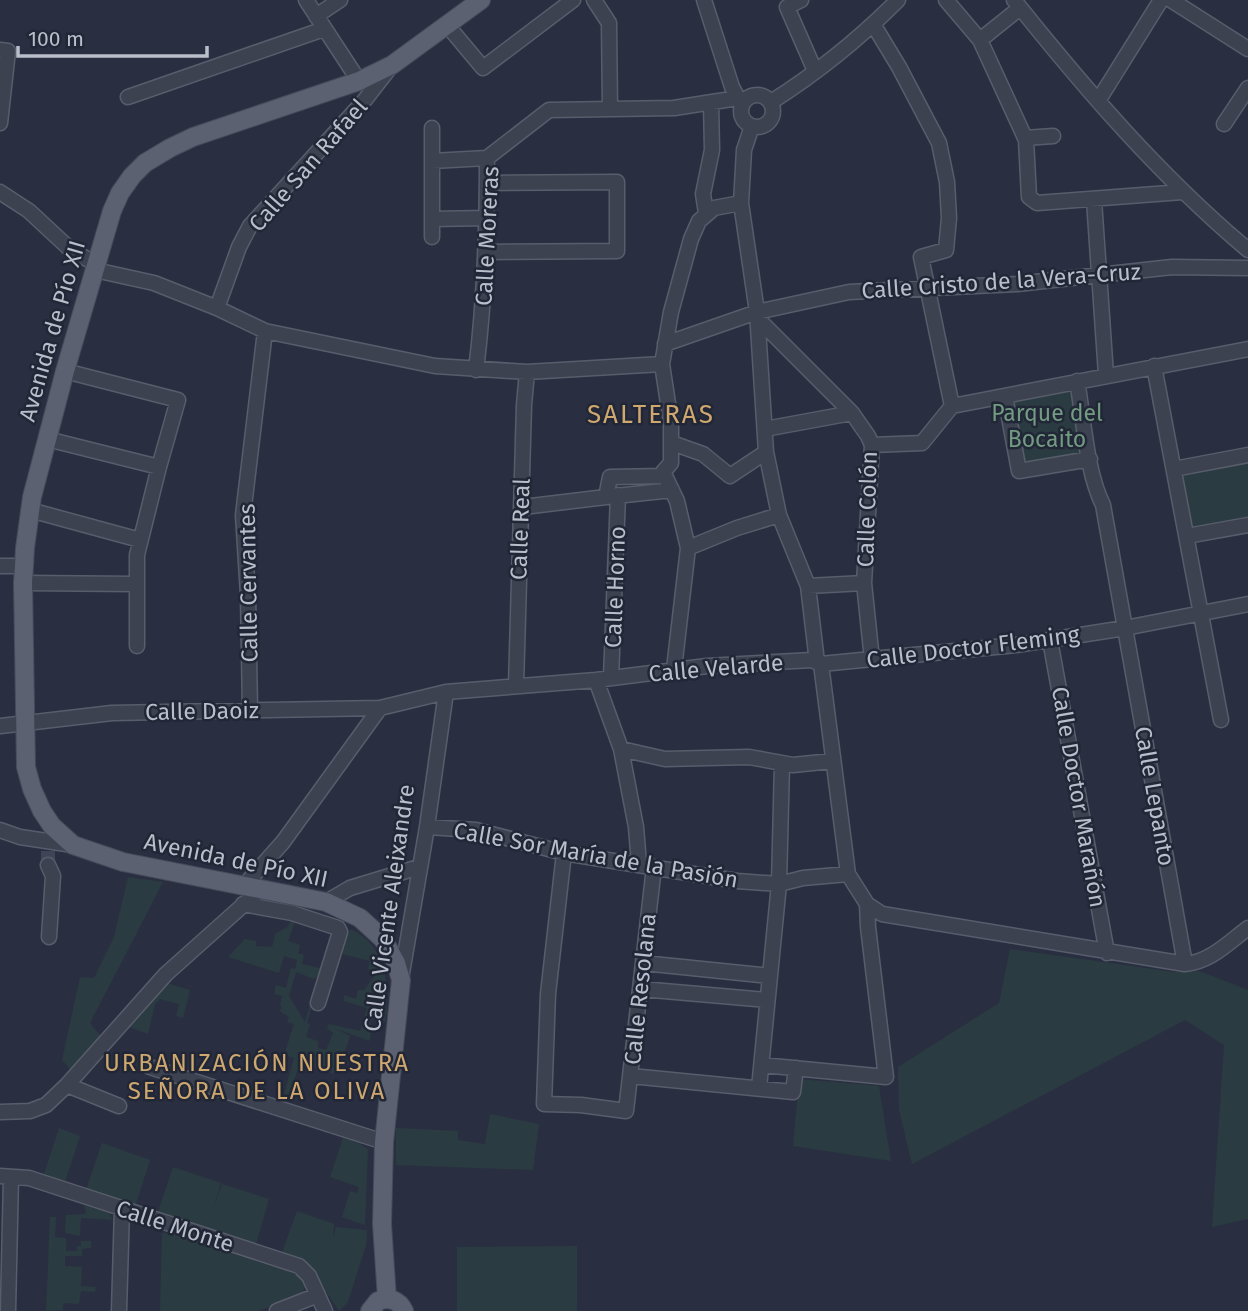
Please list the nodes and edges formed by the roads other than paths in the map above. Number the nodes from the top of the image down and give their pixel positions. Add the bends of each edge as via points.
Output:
1 (306, 0) edge
2 (340, 0) edge
3 (481, 0) edge
4 (573, 0) edge
5 (594, 0) edge
6 (704, 0) edge
7 (801, 0) edge
8 (898, 0) edge
9 (946, 0) edge
10 (1161, 0) edge
11 (1171, 0) edge
12 (1017, 4) edge
13 (320, 22) junction
14 (873, 24) junction
15 (452, 31) dead end
16 (981, 40) junction
17 (1248, 49) edge
18 (0, 50) edge
19 (392, 65) junction
20 (815, 71) junction
21 (359, 81) junction
22 (1248, 88) edge
23 (128, 97) dead end
24 (1098, 101) junction
25 (740, 102) junction
26 (771, 102) junction
27 (711, 103) junction
28 (611, 109) junction
29 (0, 122) edge
30 (1224, 124) dead end
31 (752, 126) junction
32 (432, 128) dead end
33 (1053, 136) dead end
34 (1025, 138) junction
35 (487, 158) junction
36 (432, 161) junction
37 (487, 183) junction
38 (0, 192) edge
39 (1182, 192) junction
40 (1094, 200) junction
41 (741, 203) junction
42 (706, 213) junction
43 (487, 218) junction
44 (432, 219) junction
45 (432, 237) dead end
46 (1248, 250) edge
47 (487, 252) junction
48 (96, 267) junction
49 (1248, 268) edge
50 (1100, 276) junction
51 (926, 288) junction
52 (217, 308) junction
53 (757, 315) junction
54 (265, 331) junction
55 (665, 344) junction
56 (1248, 349) edge
57 (662, 364) junction
58 (1154, 366) junction
59 (476, 370) junction
60 (65, 371) junction
61 (527, 372) junction
62 (1107, 375) junction
63 (1077, 381) junction
64 (1005, 396) junction
65 (952, 406) junction
66 (852, 413) junction
67 (765, 429) junction
68 (47, 439) junction
69 (673, 443) junction
70 (872, 445) junction
71 (766, 452) junction
72 (1248, 455) edge
73 (1090, 459) junction
74 (159, 467) junction
75 (1174, 469) junction
76 (669, 483) junction
77 (612, 496) junction
78 (523, 506) junction
79 (30, 510) junction
80 (779, 515) junction
81 (1248, 525) edge
82 (1187, 536) junction
83 (139, 540) junction
84 (688, 548) junction
85 (0, 566) edge
86 (23, 575) junction
87 (864, 583) junction
88 (136, 584) junction
89 (808, 586) junction
90 (1248, 604) edge
91 (1201, 613) junction
92 (1125, 628) junction
93 (1051, 640) junction
94 (137, 646) dead end
95 (872, 660) junction
96 (819, 663) junction
97 (674, 669) junction
98 (604, 679) junction
99 (516, 686) junction
100 (446, 692) junction
101 (380, 708) junction
102 (250, 710) junction
103 (1220, 720) dead end
104 (24, 723) junction
105 (0, 726) edge
106 (621, 749) junction
107 (832, 761) junction
108 (782, 763) junction
109 (427, 827) junction
110 (0, 830) edge
111 (73, 845) junction
112 (48, 853) junction
113 (564, 853) junction
114 (647, 866) junction
115 (419, 867) junction
116 (848, 874) junction
117 (779, 884) junction
118 (249, 893) junction
119 (326, 902) junction
120 (867, 904) junction
121 (1248, 928) edge
122 (49, 937) dead end
123 (1107, 953) junction
124 (643, 963) junction
125 (1185, 964) junction
126 (770, 976) junction
127 (401, 980) junction
128 (641, 989) junction
129 (768, 1000) junction
130 (318, 1003) dead end
131 (762, 1065) junction
132 (150, 1067) dead end
133 (796, 1068) junction
134 (631, 1076) junction
135 (67, 1085) junction
136 (759, 1088) junction
137 (119, 1106) dead end
138 (0, 1112) edge
139 (384, 1142) junction
140 (5, 1176) edge
141 (122, 1208) junction
142 (318, 1295) junction
143 (387, 1299) junction
144 (8, 1311) edge
145 (120, 1311) edge
146 (277, 1311) edge
147 (325, 1311) edge
148 (370, 1311) edge
149 (404, 1311) edge

1 - 13 street
2 - 13 street
3 - 19 main road, Avenida de Pío XII
4 - 15 street via 483,68
5 - 28 street via 609,23
6 - 25 street
7 - 20 street via 787,7
8 - 14 street
9 - 16 street
10 - 24 street
11 - 17 street
12 - 16 street
12 - 24 street
13 - 21 street
13 - 23 street
14 - 20 street
14 - 51 street via 939,143 947,182 946,250 921,257
16 - 34 street
18 - 29 street via 8,51
19 - 21 main road, Avenida de Pío XII
19 - 52 street, Calle San Rafael via 250,226
20 - 26 street
21 - 48 main road, Avenida de Pío XII via 193,137 145,163 120,193
22 - 30 street
24 - 39 street
25 - 26 street via 758,94
25 - 27 street, Calle Moreras
25 - 31 street via 742,116
26 - 31 street via 773,113 768,123
27 - 28 street, Calle Moreras
27 - 42 street via 712,150 702,194
28 - 35 street, Calle Moreras via 549,110
31 - 41 street via 744,150
32 - 36 street
33 - 34 street
34 - 40 street via 1029,197 1037,203
35 - 36 street
35 - 37 street, Calle Moreras
36 - 44 street
37 - 43 street, Calle Moreras
37 - 47 street via 617,182 617,251
38 - 48 street
39 - 40 street
39 - 46 street
40 - 50 street
41 - 42 street
41 - 53 street
42 - 55 street via 691,239
43 - 44 street
43 - 47 street, Calle Moreras
44 - 45 street
47 - 59 street, Calle Moreras
48 - 52 street
48 - 60 main road, Avenida de Pío XII
49 - 50 street, Calle Cristo de la Vera-Cruz via 1199,265
50 - 51 street, Calle Cristo de la Vera-Cruz
50 - 62 street
51 - 53 street, Calle Cristo de la Vera-Cruz via 849,292
51 - 65 street
52 - 54 street
53 - 55 street, Calle Cristo de la Vera-Cruz
53 - 66 street, Calle Colón
53 - 67 street
54 - 59 street via 435,366
54 - 102 street, Calle Cervantes via 243,515
55 - 57 street
56 - 58 street
57 - 61 street
57 - 69 street
58 - 62 street
58 - 75 street
59 - 61 street
60 - 68 main road, Avenida de Pío XII
60 - 74 street via 178,400
61 - 78 street, Calle Real
62 - 63 street
63 - 64 street
63 - 73 street, Calle Lepanto
64 - 65 street
64 - 73 street via 1019,471
65 - 70 street via 922,443
66 - 67 street
66 - 70 street, Calle Colón
67 - 71 street
68 - 74 street
68 - 79 main road, Avenida de Pío XII
69 - 71 street via 703,454 730,476
69 - 76 street via 671,463 663,472
70 - 87 street, Calle Colón
71 - 80 street
72 - 75 street
73 - 92 street, Calle Lepanto
74 - 83 street
75 - 82 street
76 - 77 street
76 - 84 street
77 - 78 street
77 - 98 street, Calle Horno
78 - 99 street, Calle Real
79 - 83 street
79 - 86 main road, Avenida de Pío XII
80 - 84 street
80 - 89 street
81 - 82 street
82 - 91 street
83 - 88 street
84 - 97 street
85 - 86 street
86 - 88 street
86 - 104 main road, Avenida de Pío XII
87 - 89 street
87 - 95 street, Calle Colón
88 - 94 street
89 - 96 street
90 - 91 street, Calle Doctor Fleming
91 - 92 street, Calle Doctor Fleming
91 - 103 street
92 - 93 street, Calle Doctor Fleming
92 - 125 street, Calle Lepanto
93 - 95 street, Calle Doctor Fleming
93 - 123 street, Calle Doctor Marañón
95 - 96 street, Calle Doctor Fleming
96 - 97 street, Calle Velarde
96 - 107 street
97 - 98 street, Calle Velarde
98 - 99 street, Calle Velarde
98 - 106 street, Calle Resolana
99 - 100 street, Calle Daoiz
100 - 101 street, Calle Daoiz
100 - 109 street, Calle Vicente Aleixandre
101 - 102 street, Calle Daoiz
101 - 118 street
102 - 104 street, Calle Daoiz via 113,713
104 - 105 street, Calle Daoiz
104 - 111 main road, Avenida de Pío XII via 32,789 52,826
106 - 108 street via 665,759 749,757
106 - 114 street, Calle Resolana
107 - 108 street
107 - 116 street
108 - 117 street
109 - 113 street, Calle Sor María de la Pasión via 476,830
109 - 115 street, Calle Vicente Aleixandre
110 - 112 street
111 - 112 street
111 - 118 main road, Avenida de Pío XII
112 - 122 street via 53,876
113 - 114 street, Calle Sor María de la Pasión
113 - 134 street, Calle Resolana via 548,994 544,1104 626,1111
114 - 117 street, Calle Sor María de la Pasión
114 - 124 street, Calle Resolana
115 - 119 street via 349,888
115 - 127 street, Calle Vicente Aleixandre
116 - 117 street, Calle Sor María de la Pasión
116 - 120 street
117 - 126 street
118 - 119 main road, Avenida de Pío XII
118 - 130 street via 338,928
118 - 135 street via 166,974
119 - 127 main road, Avenida de Pío XII via 373,928 391,952
120 - 123 street via 882,914
120 - 133 street via 887,1077
121 - 125 street via 1202,962
123 - 125 street
124 - 126 street
124 - 128 street, Calle Resolana
126 - 129 street
127 - 139 main road, Calle Vicente Aleixandre
128 - 129 street
128 - 134 street, Calle Resolana
129 - 131 street
131 - 133 street
131 - 136 street
132 - 139 street
133 - 136 street via 793,1092
134 - 136 street
135 - 137 street
135 - 138 street via 46,1105 30,1111
139 - 143 main road, Calle Vicente Aleixandre via 382,1224
140 - 141 street, Calle Monte via 29,1178
140 - 144 street
141 - 142 street, Calle Monte via 299,1266
141 - 145 street
142 - 146 street
142 - 147 street, Calle Monte
143 - 148 main road
143 - 149 main road via 396,1301

